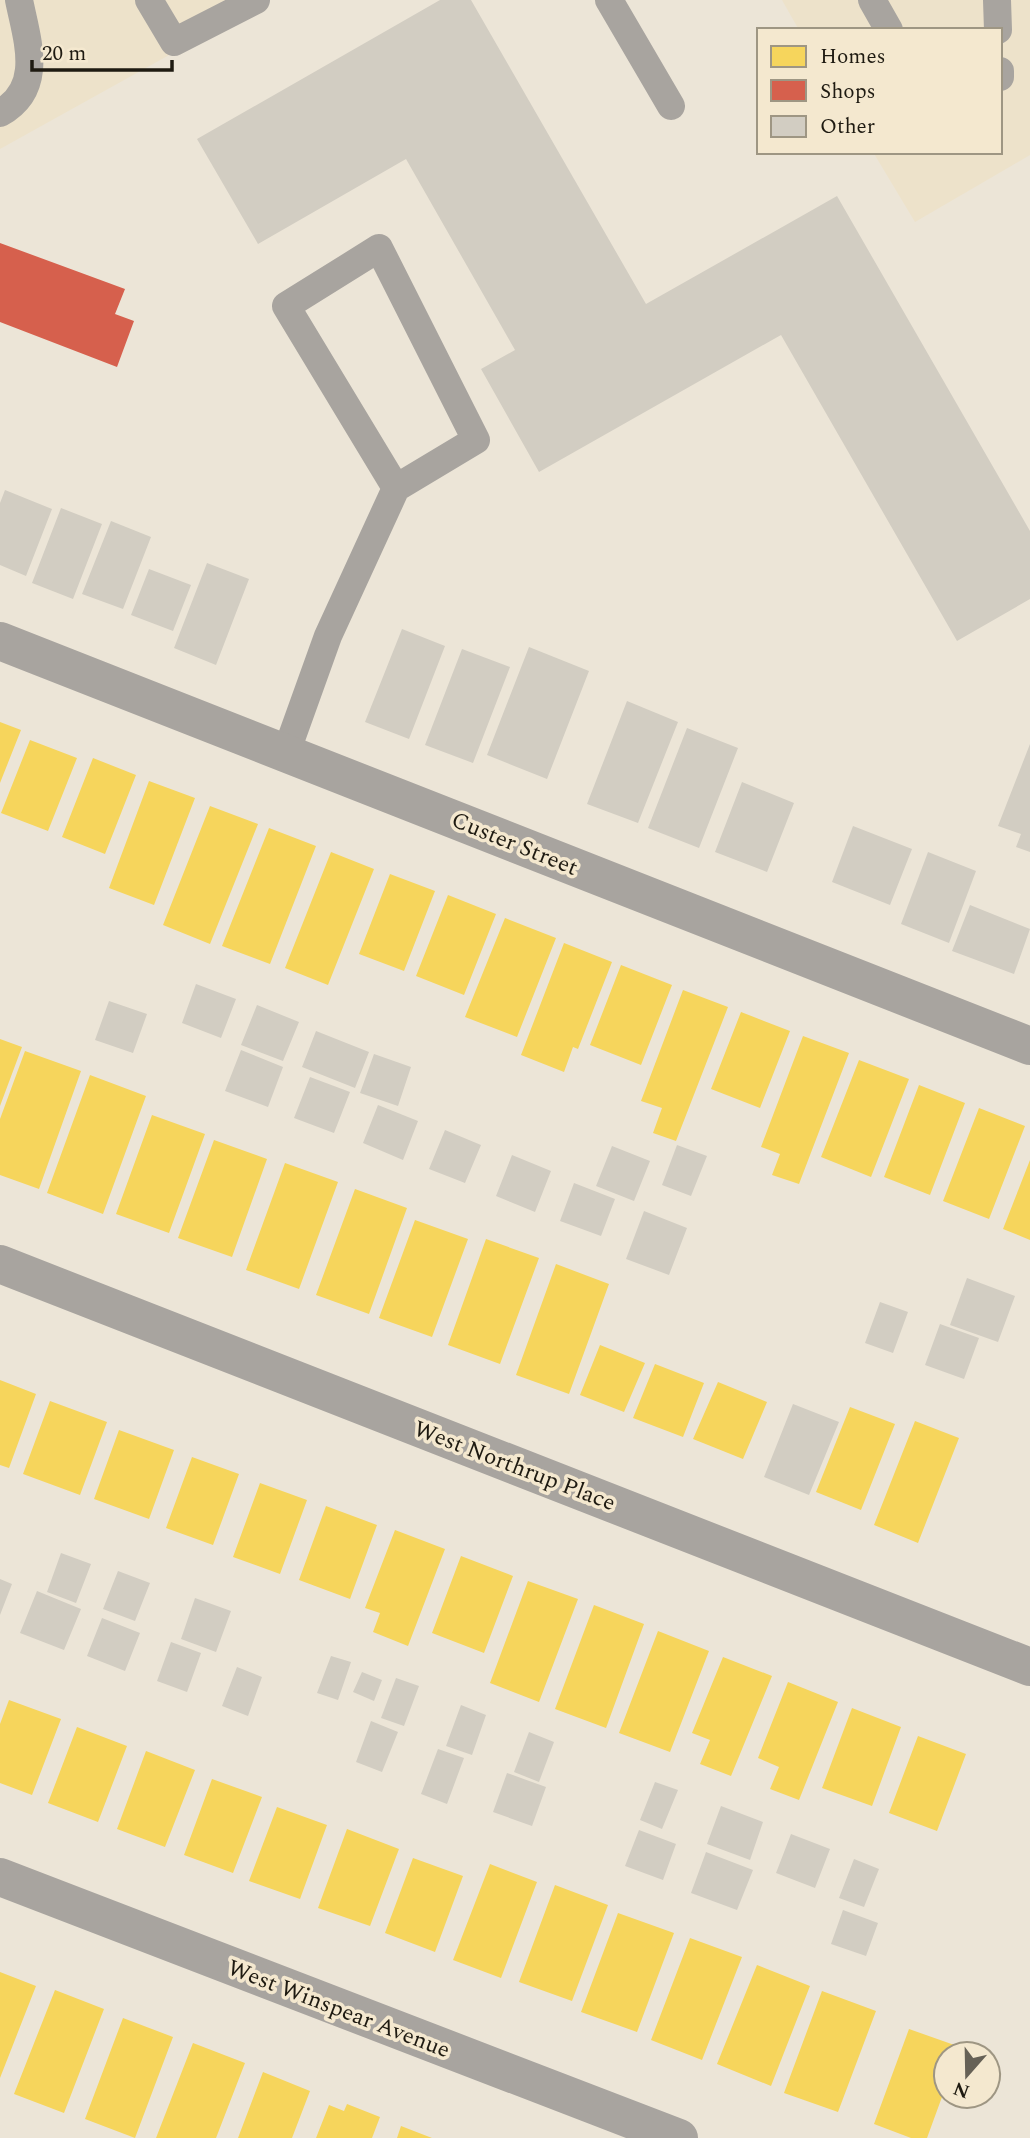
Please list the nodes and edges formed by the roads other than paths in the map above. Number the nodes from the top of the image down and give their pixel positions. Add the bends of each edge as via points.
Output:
1 (19, 0) edge
2 (149, 0) edge
3 (257, 0) edge
4 (609, 0) edge
5 (872, 0) edge
6 (997, 0) edge
7 (888, 28) edge
8 (998, 28) edge
9 (671, 106) dead end
10 (0, 113) edge
11 (396, 488) junction
12 (0, 641) edge
13 (286, 752) junction
14 (1030, 1046) edge
15 (0, 1264) edge
16 (1030, 1667) edge
17 (0, 1877) edge
18 (679, 2138) edge

1 - 10 lane via 31,71 19,98
2 - 3 lane via 174,42
4 - 9 lane
5 - 7 lane
6 - 8 lane
11 - 11 lane via 286,306 379,248 476,440
11 - 13 lane via 328,636
12 - 13 street, Custer Street
13 - 14 street, Custer Street
15 - 16 street, West Northrup Place
17 - 18 street, West Winspear Avenue

